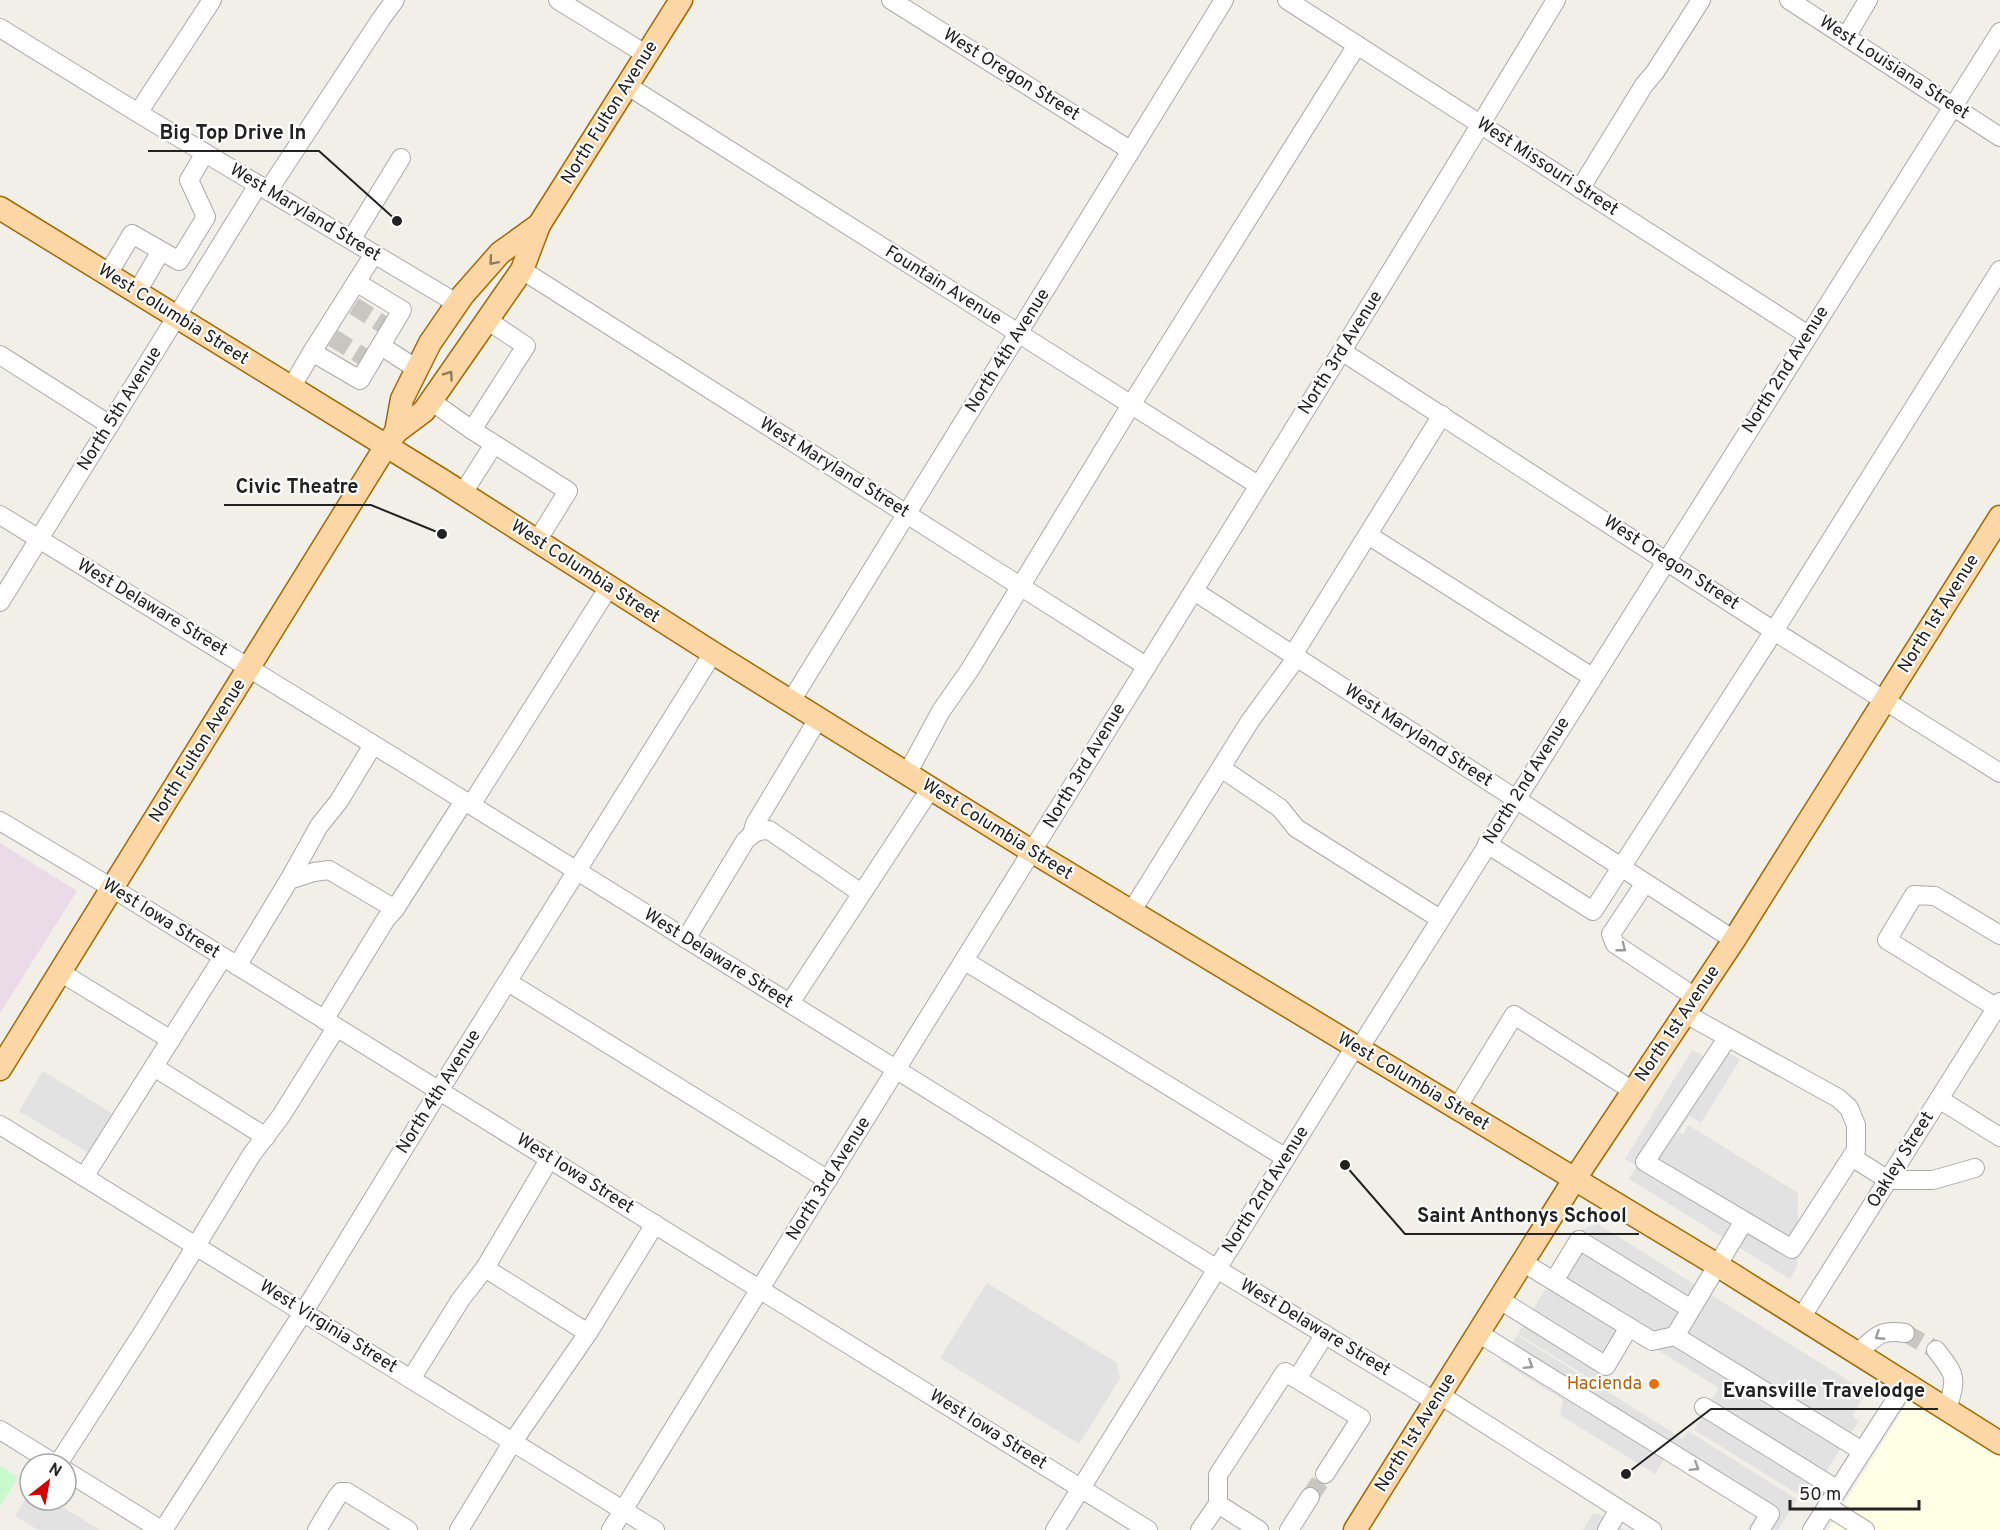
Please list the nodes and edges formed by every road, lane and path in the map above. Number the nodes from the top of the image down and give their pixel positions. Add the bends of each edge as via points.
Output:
1 (212, 0) edge
2 (395, 0) edge
3 (558, 0) edge
4 (681, 0) edge
5 (891, 0) edge
6 (1224, 0) edge
7 (1287, 0) edge
8 (1556, 0) edge
9 (1701, 0) edge
10 (1789, 0) edge
11 (1868, 0) edge
12 (0, 28) edge
13 (2000, 32) edge
14 (1846, 37) junction
15 (1357, 45) junction
16 (647, 55) junction
17 (628, 87) junction
18 (1952, 105) junction
19 (138, 113) junction
20 (1481, 124) junction
21 (2000, 137) edge
22 (1130, 150) junction
23 (205, 153) junction
24 (401, 158) dead end
25 (263, 188) junction
26 (1581, 189) junction
27 (0, 208) edge
28 (206, 217) junction
29 (539, 225) junction
30 (230, 231) junction
31 (351, 240) junction
32 (161, 251) junction
33 (374, 254) junction
34 (179, 261) junction
35 (522, 270) junction
36 (2000, 270) edge
37 (108, 274) junction
38 (202, 276) junction
39 (356, 282) junction
40 (137, 292) junction
41 (458, 304) junction
42 (177, 317) junction
43 (487, 320) junction
44 (1019, 334) junction
45 (1808, 334) junction
46 (1343, 351) junction
47 (312, 352) junction
48 (0, 355) edge
49 (373, 355) junction
50 (417, 369) junction
51 (291, 388) junction
52 (431, 401) junction
53 (1131, 405) junction
54 (1442, 415) junction
55 (110, 425) junction
56 (472, 430) junction
57 (391, 439) junction
58 (494, 444) junction
59 (1258, 485) junction
60 (463, 494) junction
61 (907, 514) junction
62 (0, 515) edge
63 (2000, 517) edge
64 (1368, 535) junction
65 (39, 540) junction
66 (537, 541) junction
67 (1666, 561) junction
68 (1020, 585) junction
69 (609, 587) junction
70 (1194, 591) junction
71 (0, 602) edge
72 (1774, 631) junction
73 (713, 653) junction
74 (1295, 656) junction
75 (1146, 666) junction
76 (250, 668) junction
77 (1592, 677) junction
78 (1884, 700) junction
79 (791, 701) junction
80 (818, 718) junction
81 (373, 745) junction
82 (1998, 767) edge
83 (1221, 768) junction
84 (907, 774) junction
85 (931, 788) junction
86 (1515, 798) junction
87 (467, 803) junction
88 (0, 820) edge
89 (752, 834) junction
90 (1487, 844) junction
91 (1033, 852) junction
92 (1622, 867) junction
93 (577, 872) junction
94 (289, 880) junction
95 (1644, 883) junction
96 (112, 888) junction
97 (861, 893) junction
98 (395, 909) junction
99 (1131, 912) junction
100 (1440, 919) junction
101 (2000, 935) edge
102 (686, 939) junction
103 (1734, 940) junction
104 (230, 961) junction
105 (965, 961) junction
106 (60, 972) junction
107 (508, 981) junction
108 (790, 1004) junction
109 (1690, 1005) junction
110 (1998, 1005) edge
111 (330, 1024) junction
112 (1728, 1037) junction
113 (171, 1040) junction
114 (1359, 1049) junction
115 (154, 1067) junction
116 (0, 1069) edge
117 (897, 1069) junction
118 (440, 1091) junction
119 (1633, 1091) junction
120 (1939, 1099) junction
121 (1457, 1108) junction
122 (0, 1125) edge
123 (266, 1137) junction
124 (2000, 1137) edge
125 (1851, 1157) junction
126 (550, 1158) junction
127 (1286, 1158) junction
128 (1975, 1168) dead end
129 (84, 1177) junction
130 (828, 1180) junction
131 (1574, 1180) junction
132 (1888, 1180) junction
133 (1744, 1221) junction
134 (655, 1224) junction
135 (196, 1246) junction
136 (1524, 1263) junction
137 (1717, 1265) junction
138 (484, 1268) junction
139 (1217, 1269) junction
140 (1554, 1281) junction
141 (760, 1291) junction
142 (1500, 1300) junction
143 (1691, 1308) junction
144 (303, 1312) junction
145 (1801, 1318) junction
146 (1629, 1327) junction
147 (588, 1333) junction
148 (1905, 1333) tunnel mouth
149 (1325, 1334) junction
150 (1480, 1334) junction
151 (1675, 1336) junction
152 (1936, 1350) tunnel mouth
153 (1857, 1354) junction
154 (411, 1379) junction
155 (1297, 1379) junction
156 (1905, 1385) junction
157 (1438, 1399) junction
158 (1704, 1407) dead end
159 (1947, 1411) junction
160 (0, 1430) edge
161 (512, 1443) junction
162 (2000, 1443) edge
163 (1862, 1451) junction
164 (36, 1452) edge
165 (64, 1452) edge
166 (1325, 1474) tunnel mouth
167 (78, 1478) edge
168 (1081, 1488) junction
169 (1838, 1490) junction
170 (1310, 1497) tunnel mouth
171 (1218, 1504) junction
172 (1827, 1506) junction
173 (1619, 1509) junction
174 (623, 1510) junction
175 (162, 1530) edge
176 (317, 1530) edge
177 (408, 1530) edge
178 (459, 1530) edge
179 (611, 1530) edge
180 (655, 1530) edge
181 (1055, 1530) edge
182 (1148, 1530) edge
183 (1200, 1530) edge
184 (1259, 1530) edge
185 (1289, 1530) edge
186 (1355, 1530) edge
187 (1607, 1530) edge
188 (1652, 1530) edge
189 (1760, 1530) edge
190 (1812, 1530) edge
191 (1865, 1530) edge

1 - 19 street
2 - 25 street, North 5th Avenue
3 - 16 street
4 - 16 main road, North Fulton Avenue
5 - 22 street, West Oregon Street
6 - 22 street, North 4th Avenue
7 - 15 street, West Missouri Street
8 - 20 street, North 3rd Avenue
9 - 26 street
10 - 14 street, West Louisiana Street
11 - 14 street
12 - 19 street, West Maryland Street
13 - 18 street, North 2nd Avenue
14 - 18 street, West Louisiana Street
15 - 20 street, West Missouri Street
15 - 53 street
16 - 17 main road, North Fulton Avenue
17 - 29 main road, North Fulton Avenue
17 - 44 street, Fountain Avenue
18 - 21 street, West Louisiana Street
18 - 45 street, North 2nd Avenue
19 - 23 street, West Maryland Street
20 - 26 street, West Missouri Street
20 - 46 street, North 3rd Avenue
22 - 44 street, North 4th Avenue
23 - 25 street, West Maryland Street
23 - 28 street via 189,180
24 - 31 street
25 - 30 street, North 5th Avenue
25 - 31 street, West Maryland Street
26 - 45 street, West Missouri Street
27 - 37 main road, West Columbia Street
28 - 30 street
28 - 34 street
29 - 35 main road, North Fulton Avenue
29 -> 41 main road, North Fulton Avenue via 500,253
30 - 38 street, North 5th Avenue
31 - 33 street, West Maryland Street
32 - 34 street
32 - 37 street via 132,234
32 - 40 street
33 - 39 street
33 - 41 street, West Maryland Street
34 - 38 street
35 - 43 main road, North Fulton Avenue
35 - 61 street, West Maryland Street
36 - 72 street
37 - 40 main road, West Columbia Street
38 - 42 street, North 5th Avenue
39 - 47 street via 349,303 329,335
39 - 49 street via 402,310
40 - 42 main road, West Columbia Street
41 - 50 main road, North Fulton Avenue
42 - 51 main road, West Columbia Street
42 - 55 street, North 5th Avenue
52 -> 43 main road, North Fulton Avenue
43 - 56 street via 526,346
44 - 53 street, Fountain Avenue
44 - 61 street, North 4th Avenue
45 - 67 street, North 2nd Avenue
46 - 54 street, West Oregon Street
46 - 59 street, North 3rd Avenue
47 - 49 street via 360,380
47 - 51 street
48 - 55 street
49 - 50 street
50 - 57 main road, North Fulton Avenue via 402,399
51 - 57 main road, West Columbia Street
52 - 56 street
52 - 57 main road, North Fulton Avenue
53 - 59 street, Fountain Avenue
53 - 68 street
54 - 64 street
54 - 67 street, West Oregon Street
55 - 65 street, North 5th Avenue
56 - 58 street
57 - 60 main road, West Columbia Street
57 - 76 main road, North Fulton Avenue
58 - 60 street
58 - 66 street via 568,491
59 - 70 street, North 3rd Avenue
60 - 66 main road, West Columbia Street
61 - 68 street, West Maryland Street
61 - 79 street, North 4th Avenue
62 - 65 street, West Delaware Street
63 - 78 main road, North 1st Avenue
64 - 74 street
64 - 77 street
65 - 71 street, North 5th Avenue
65 - 76 street, West Delaware Street
66 - 69 main road, West Columbia Street
67 - 72 street, West Oregon Street
67 - 77 street, North 2nd Avenue
68 - 75 street, West Maryland Street
68 - 84 street via 941,711
69 - 73 main road, West Columbia Street
69 - 87 street
70 - 74 street, West Maryland Street
70 - 75 street, North 3rd Avenue
72 - 78 street, West Oregon Street
72 - 92 street
73 - 79 main road, West Columbia Street
73 - 93 street, North 4th Avenue
74 - 83 street
74 - 86 street, West Maryland Street
75 - 91 street, North 3rd Avenue
76 - 81 street, West Delaware Street
76 - 96 main road, North Fulton Avenue
77 - 86 street, North 2nd Avenue
78 - 82 street, West Oregon Street
78 - 103 main road, North 1st Avenue
79 - 80 main road, West Columbia Street
80 - 84 main road, West Columbia Street
80 - 89 street
81 - 87 street, West Delaware Street
81 - 94 street via 319,826
83 - 99 street
83 - 100 street via 1280,808 1296,828
84 - 85 main road, West Columbia Street
85 - 91 main road, West Columbia Street
85 - 97 street
86 - 90 street, North 2nd Avenue
86 - 92 street, West Maryland Street
87 - 93 street, West Delaware Street
87 - 98 street
88 - 96 street, West Iowa Street
89 - 97 street via 769,830
89 - 102 street
90 - 92 street via 1593,911
90 - 100 street, North 2nd Avenue
91 - 99 main road, West Columbia Street
91 - 105 street, North 3rd Avenue
92 - 95 street, West Maryland Street
93 - 102 street, West Delaware Street
93 - 107 street, North 4th Avenue
94 - 98 street via 329,870
94 - 104 street
95 - 103 street, West Maryland Street
95 -> 109 street via 1611,934 1615,944
96 - 104 street, West Iowa Street
96 - 106 main road, North Fulton Avenue
97 - 108 street
98 - 111 street
99 - 114 main road, West Columbia Street
100 - 114 street, North 2nd Avenue
101 - 110 street via 1935,896 1914,895 1887,940
102 - 108 street, West Delaware Street
103 - 109 main road, North 1st Avenue
104 - 111 street, West Iowa Street
104 - 113 street
105 - 117 street, North 3rd Avenue
105 - 127 street
106 - 113 street
106 - 116 main road, North Fulton Avenue
107 - 118 street, North 4th Avenue
107 - 130 street
108 - 117 street, West Delaware Street
109 - 112 street
109 - 119 main road, North 1st Avenue
110 - 120 street, Oakley Street
111 - 118 street, West Iowa Street
111 - 123 street via 292,1099
112 - 125 street via 1850,1108 1856,1125 1856,1150
112 - 133 street via 1645,1162
113 - 115 street
114 - 121 main road, West Columbia Street
114 - 127 street, North 2nd Avenue via 1351,1053
115 - 123 street
115 - 129 street
117 - 130 street, North 3rd Avenue
117 - 139 street, West Delaware Street
118 - 126 street, West Iowa Street
118 - 144 street, North 4th Avenue
119 - 121 street via 1514,1016
119 - 131 main road, North 1st Avenue
120 - 124 street
120 - 132 street, Oakley Street
121 - 131 main road, West Columbia Street
122 - 129 street, West Virginia Street
123 - 135 street
125 - 132 street
125 - 133 street via 1791,1249
126 - 134 street, West Iowa Street
126 - 138 street
127 - 139 street, North 2nd Avenue
128 - 132 street via 1933,1180
129 - 135 street, West Virginia Street
130 - 141 street, North 3rd Avenue
131 - 136 main road, North 1st Avenue
131 - 137 main road, West Columbia Street
132 - 145 street, Oakley Street
133 - 137 street
134 - 141 street, West Iowa Street
134 - 147 street
135 - 144 street, West Virginia Street
135 - 165 street
136 - 140 street
136 - 142 main road, North 1st Avenue
137 - 143 street
137 - 145 main road, West Columbia Street
138 - 147 street
138 - 154 street
139 - 149 street, West Delaware Street
139 - 168 street, North 2nd Avenue
140 - 143 street via 1579,1240
140 - 146 street
141 - 168 street, West Iowa Street
141 - 174 street, North 3rd Avenue
142 - 146 street via 1606,1366
142 - 150 main road, North 1st Avenue
143 - 151 street
144 - 154 street, West Virginia Street
144 - 175 street, North 4th Avenue
145 - 153 main road, West Columbia Street
146 - 151 street via 1652,1341
147 - 161 street
148 -> 153 street via 1887,1330
149 - 155 street
149 - 157 street, West Delaware Street
150 - 157 main road, North 1st Avenue
150 -> 189 street via 1770,1514
151 - 163 street
152 - 159 street via 1953,1372 1954,1387
153 - 156 main road, West Columbia Street
154 - 161 street, West Virginia Street
155 - 166 street via 1361,1418
155 - 171 street via 1285,1371 1218,1475
156 - 159 main road, West Columbia Street
156 - 163 street
157 - 173 street, West Delaware Street
157 - 186 main road, North 1st Avenue
158 - 169 street
159 - 162 main road, West Columbia Street
160 - 164 street
161 - 174 street, West Virginia Street
161 - 178 street
163 - 169 street
167 - 175 street
168 - 181 street, North 2nd Avenue
168 - 182 street, West Iowa Street
169 - 172 street
170 - 185 street
171 - 183 street
171 - 184 street
172 - 190 street
172 - 191 street
173 - 187 street
173 - 188 street, West Delaware Street
174 - 179 street, North 3rd Avenue
174 - 180 street, West Virginia Street
176 - 177 street via 337,1497 347,1492

